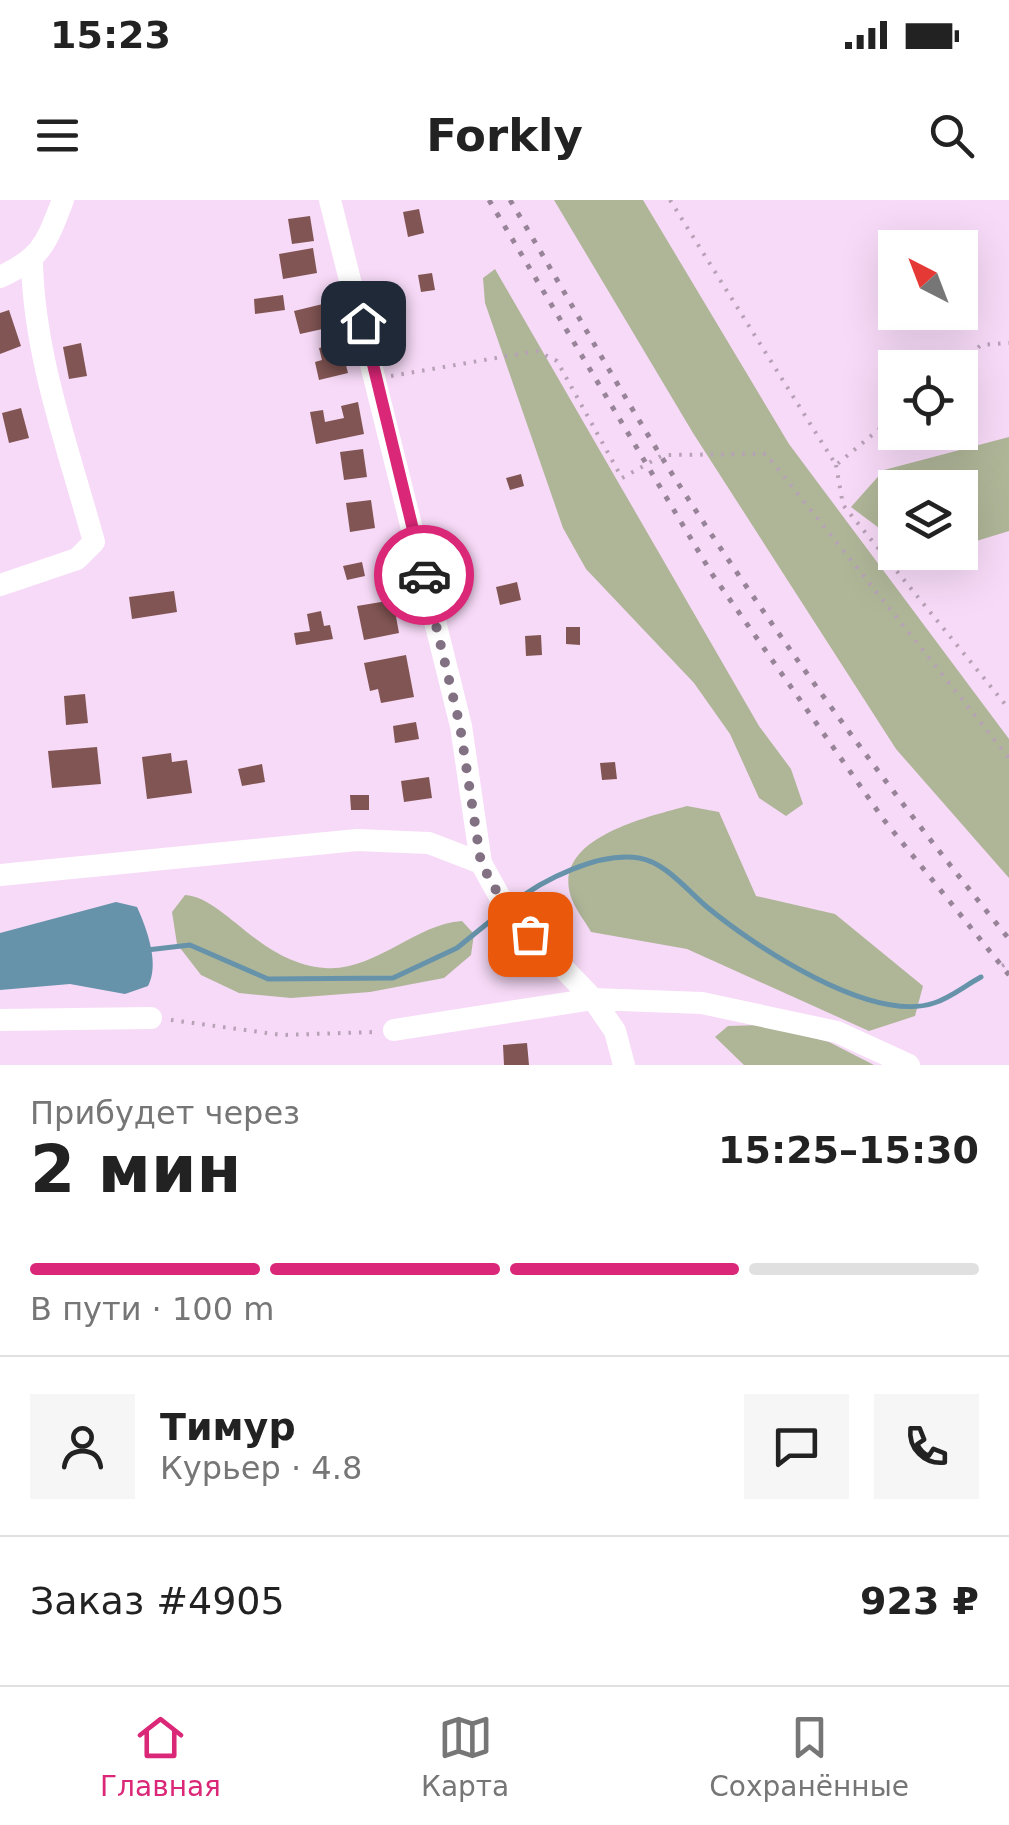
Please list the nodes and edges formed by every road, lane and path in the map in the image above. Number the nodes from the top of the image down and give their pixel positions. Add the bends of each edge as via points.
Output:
1 (63, 200) edge
2 (330, 200) edge
3 (670, 200) edge
4 (32, 262) junction
5 (0, 278) edge
6 (1009, 343) edge
7 (975, 350) edge
8 (377, 379) junction
9 (878, 430) edge
10 (836, 465) junction
11 (0, 586) edge
12 (1009, 709) edge
13 (1009, 758) edge
14 (481, 863) junction
15 (0, 874) edge
16 (1009, 962) edge
17 (1002, 966) dead end
18 (593, 999) junction
19 (152, 1018) joint
20 (0, 1020) edge
21 (394, 1030) joint
22 (624, 1065) edge
23 (909, 1065) edge

1 - 4 street
2 - 8 street
3 - 10 path
4 - 5 street
4 - 11 street via 51,386 94,542 77,558
6 - 7 path
8 - 13 path via 536,351 558,360 622,478 663,455 766,454
8 - 14 street via 460,726
9 - 10 path
10 - 12 path via 843,504
14 - 15 street via 429,843 356,840
14 - 18 street via 507,910
16 - 17 path
18 - 21 street
18 - 22 street via 615,1031
18 - 23 street via 702,1003 837,1032
19 - 20 street
19 - 21 path via 282,1034

